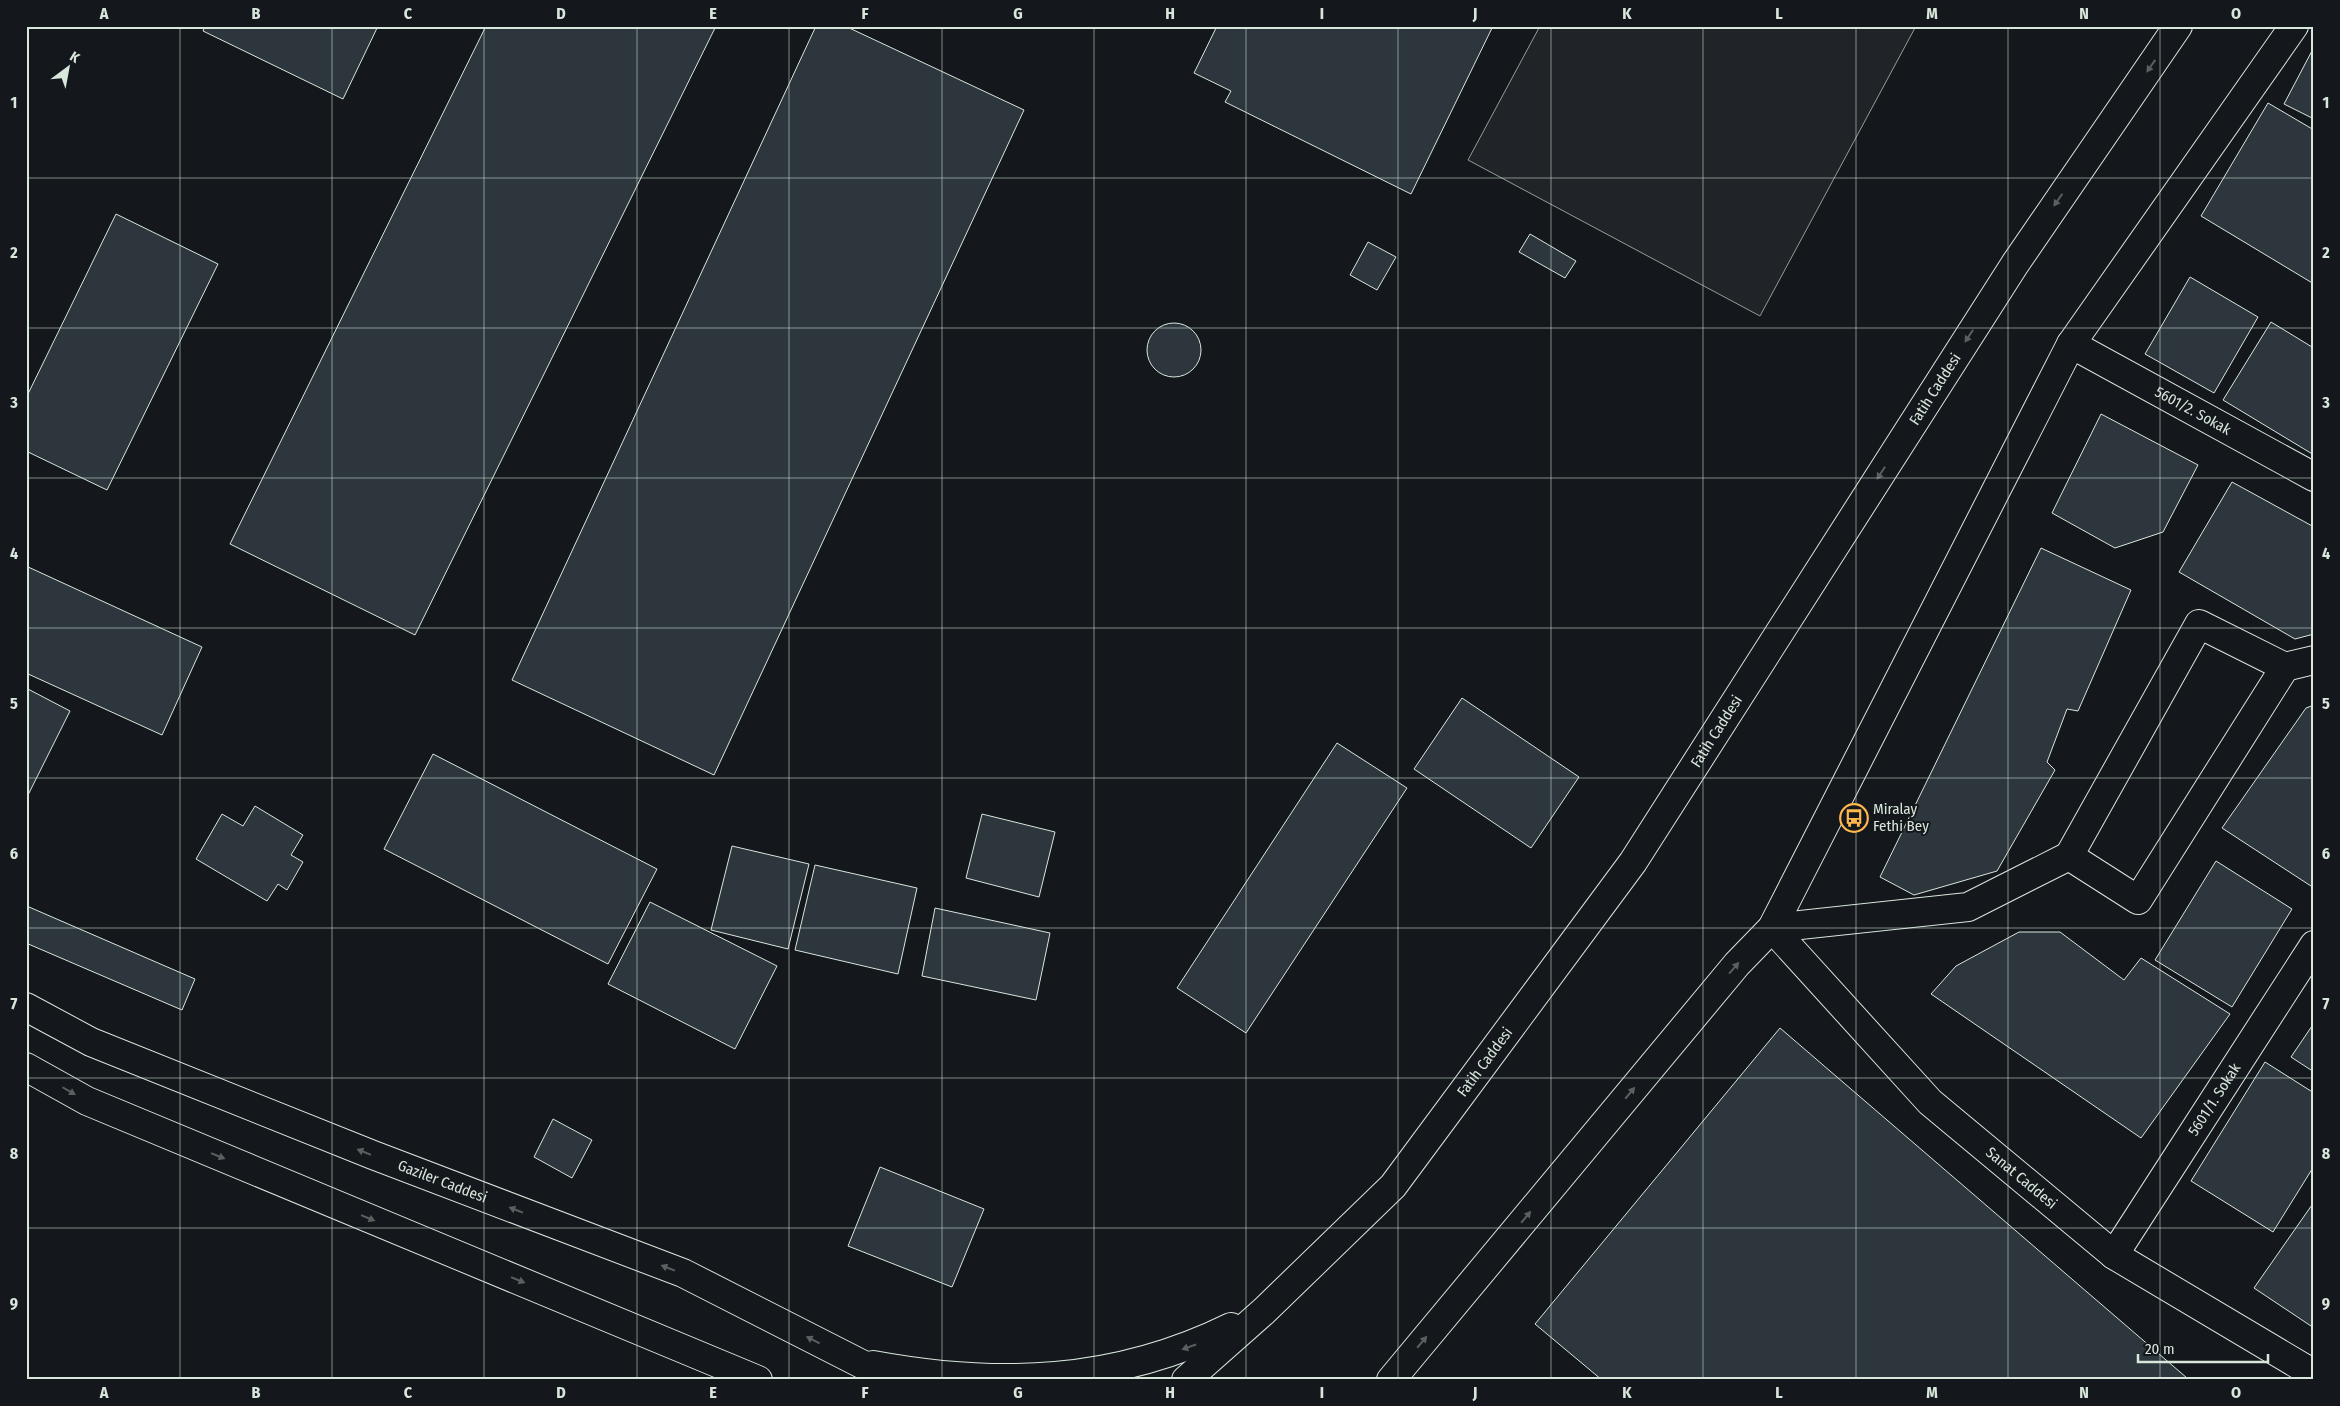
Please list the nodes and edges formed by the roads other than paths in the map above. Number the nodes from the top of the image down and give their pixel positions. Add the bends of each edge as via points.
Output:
1 (2178, 26) edge
2 (2294, 26) edge
3 (2071, 344) junction
4 (2314, 477) edge
5 (2314, 660) edge
6 (2285, 668) junction
7 (2069, 856) junction
8 (1772, 928) junction
9 (2314, 944) edge
10 (26, 1007) edge
11 (26, 1067) edge
12 (2114, 1255) junction
13 (1264, 1311) junction
14 (857, 1362) junction
15 (2314, 1374) edge
16 (758, 1380) edge
17 (893, 1380) edge
18 (1186, 1380) edge
19 (1391, 1380) edge

1 -> 13 main road, Fatih Caddesi via 2015,264 1633,862 1393,1186
2 - 3 main road
3 - 4 main road, 5601/2. Sokak
3 - 8 main road
5 - 6 main road
6 - 7 main road via 2138,900
6 - 7 main road via 2199,624
7 - 8 main road via 1968,907
8 - 12 main road, Sanat Caddesi via 1930,1102
19 -> 8 main road via 1737,964
9 - 12 main road, 5601/1. Sokak
14 -> 10 main road, Gaziler Caddesi via 682,1273 373,1155 91,1042
11 -> 16 main road via 87,1102
12 - 15 main road, Sanat Caddesi
13 -> 14 main road via 1186,1348 1127,1366 1050,1378 997,1379 924,1374
13 - 18 main road, Fatih Caddesi
14 - 17 main road, Gaziler Caddesi

